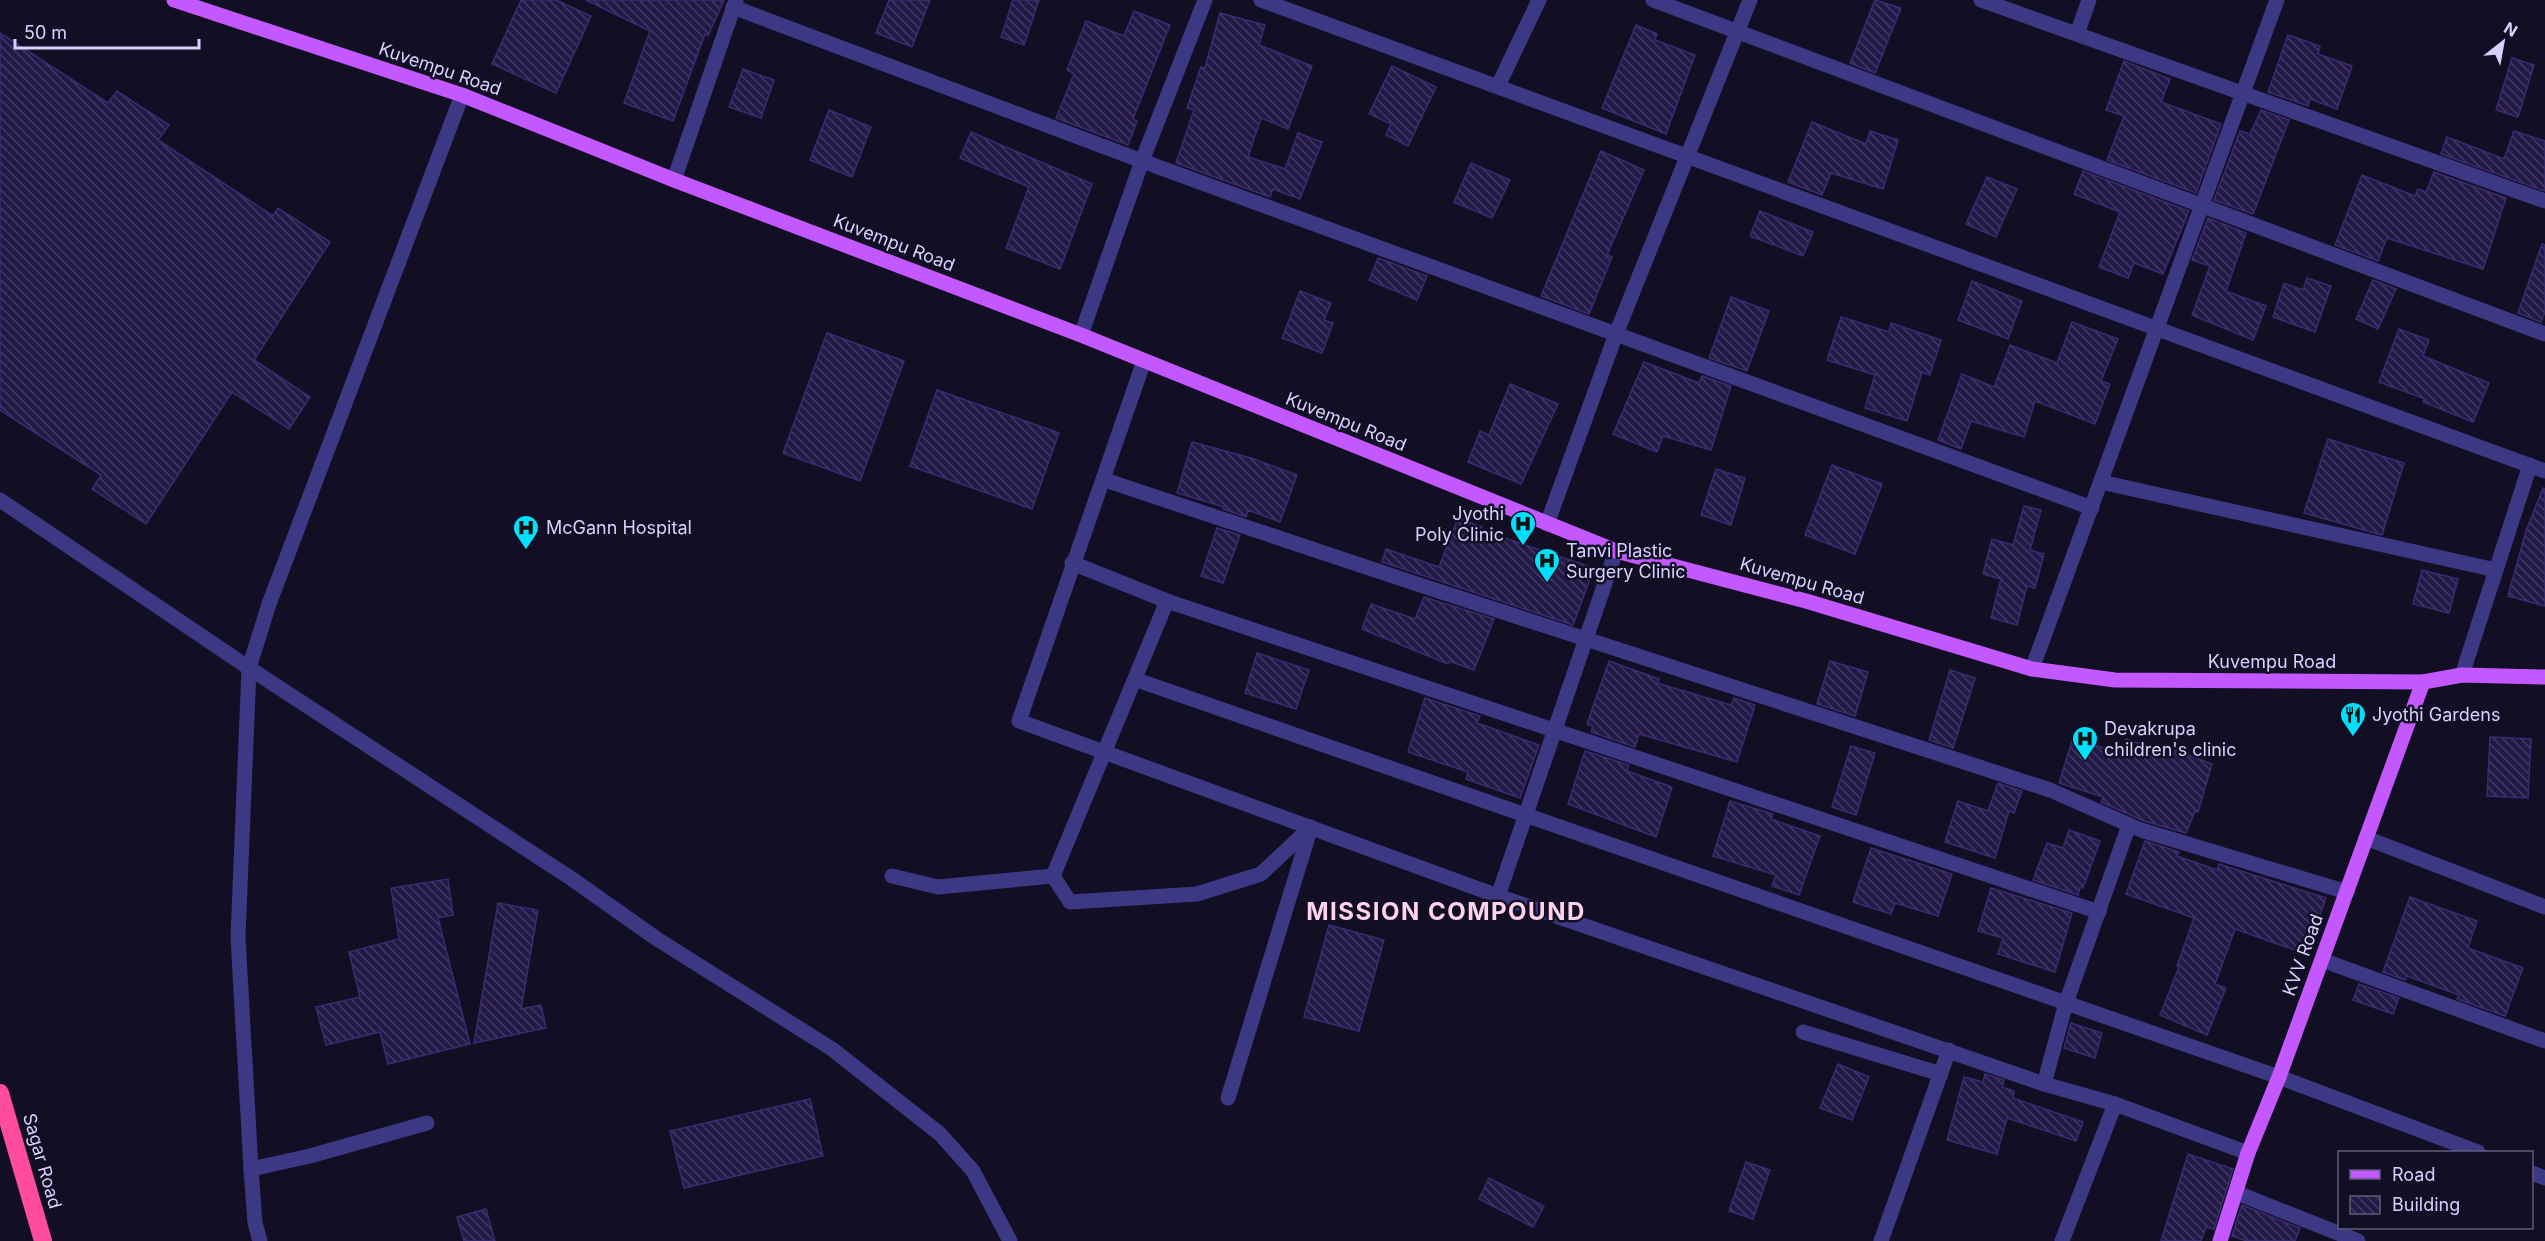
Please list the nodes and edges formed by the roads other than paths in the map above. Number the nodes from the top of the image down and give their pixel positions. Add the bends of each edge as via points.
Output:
1 (174, 0) edge
2 (1205, 0) edge
3 (1261, 0) edge
4 (1539, 0) edge
5 (1653, 0) edge
6 (1750, 0) edge
7 (1981, 0) edge
8 (2089, 0) edge
9 (2277, 0) edge
10 (735, 4) edge
11 (1738, 32) junction
12 (2077, 34) junction
13 (1497, 86) junction
14 (462, 95) junction
15 (2242, 95) junction
16 (1688, 156) junction
17 (1142, 161) junction
18 (674, 180) junction
19 (2545, 201) edge
20 (2202, 205) junction
21 (2157, 328) junction
22 (1616, 334) junction
23 (2545, 334) edge
24 (1081, 335) junction
25 (1144, 361) junction
26 (2530, 465) junction
27 (2545, 471) edge
28 (1105, 480) junction
29 (2101, 482) junction
30 (0, 500) edge
31 (2091, 508) junction
32 (1547, 524) junction
33 (1616, 551) junction
34 (1072, 563) junction
35 (2496, 570) junction
36 (1167, 601) junction
37 (1587, 640) junction
38 (249, 668) junction
39 (2032, 669) junction
40 (2462, 675) junction
41 (2545, 677) edge
42 (1137, 680) junction
43 (2423, 682) junction
44 (1554, 730) junction
45 (1106, 752) junction
46 (1525, 817) junction
47 (2129, 825) junction
48 (1311, 828) junction
49 (2366, 838) junction
50 (892, 876) dead end
51 (1053, 876) junction
52 (2347, 892) junction
53 (1498, 896) junction
54 (2545, 907) edge
55 (2099, 912) junction
56 (2322, 960) junction
57 (2066, 1003) junction
58 (1803, 1032) dead end
59 (2545, 1041) edge
60 (1949, 1050) junction
61 (1941, 1074) junction
62 (2279, 1077) junction
63 (2044, 1084) junction
64 (0, 1093) edge
65 (1228, 1098) dead end
66 (2115, 1104) junction
67 (427, 1123) dead end
68 (2475, 1151) edge
69 (2248, 1153) junction
70 (251, 1169) junction
71 (2237, 1193) junction
72 (43, 1241) edge
73 (260, 1241) edge
74 (1010, 1241) edge
75 (1881, 1241) edge
76 (2062, 1241) edge
77 (2220, 1241) edge
78 (2358, 1241) edge

1 - 14 main road, Kuvempu Road
2 - 17 street
3 - 13 street
4 - 13 street
5 - 11 street
6 - 11 street
7 - 12 street
8 - 12 street
9 - 15 street
10 - 17 street
10 - 18 street
11 - 16 street
11 - 20 street
12 - 15 street
13 - 16 street
14 - 18 main road, Kuvempu Road
14 - 38 street via 269,604
15 - 19 street
15 - 20 street
16 - 21 street
16 - 22 street
17 - 22 street
17 - 24 street
18 - 24 main road, Kuvempu Road
20 - 21 street
20 - 23 street
21 - 26 street
21 - 29 street
22 - 31 street
22 - 32 street
24 - 25 main road, Kuvempu Road
25 - 28 street
25 - 32 main road, Kuvempu Road
26 - 27 street
26 - 35 street
28 - 34 street
28 - 37 street
29 - 31 street
29 - 35 street
30 - 38 street
31 - 39 street
32 - 33 main road, Kuvempu Road
33 - 37 street
33 - 39 main road, Kuvempu Road via 1806,601
34 - 36 street
34 - 45 street via 1019,721
35 - 40 street
36 - 42 street
36 - 44 street
37 - 44 street
37 - 47 street via 2050,790
38 - 70 street via 238,937
38 - 74 street via 657,939 832,1049 940,1134 973,1171
39 - 43 main road, Kuvempu Road via 2115,680
40 - 41 main road, Kuvempu Road
40 - 43 main road, Kuvempu Road
42 - 45 street
42 - 46 street
43 - 49 main road, KVV Road
44 - 46 street
44 - 55 street
45 - 48 street
45 - 51 street
46 - 53 street
46 - 57 street
47 - 52 street
47 - 55 street
48 - 51 street via 1261,874 1197,894 1070,902
48 - 53 street
48 - 65 street
49 - 52 main road, KVV Road
49 - 54 street
50 - 51 street via 938,887
52 - 56 main road, KVV Road
53 - 60 street
55 - 57 street
56 - 59 street
56 - 62 main road, KVV Road
57 - 62 street
57 - 63 street
58 - 61 street
60 - 61 street
60 - 63 street
61 - 75 street
62 - 68 street
62 - 69 main road, KVV Road
63 - 66 street
64 - 72 highway, Sagar Road
66 - 69 street
66 - 76 street
67 - 70 street
69 - 71 main road, KVV Road
70 - 73 street
71 - 77 main road, KVV Road
71 - 78 street

